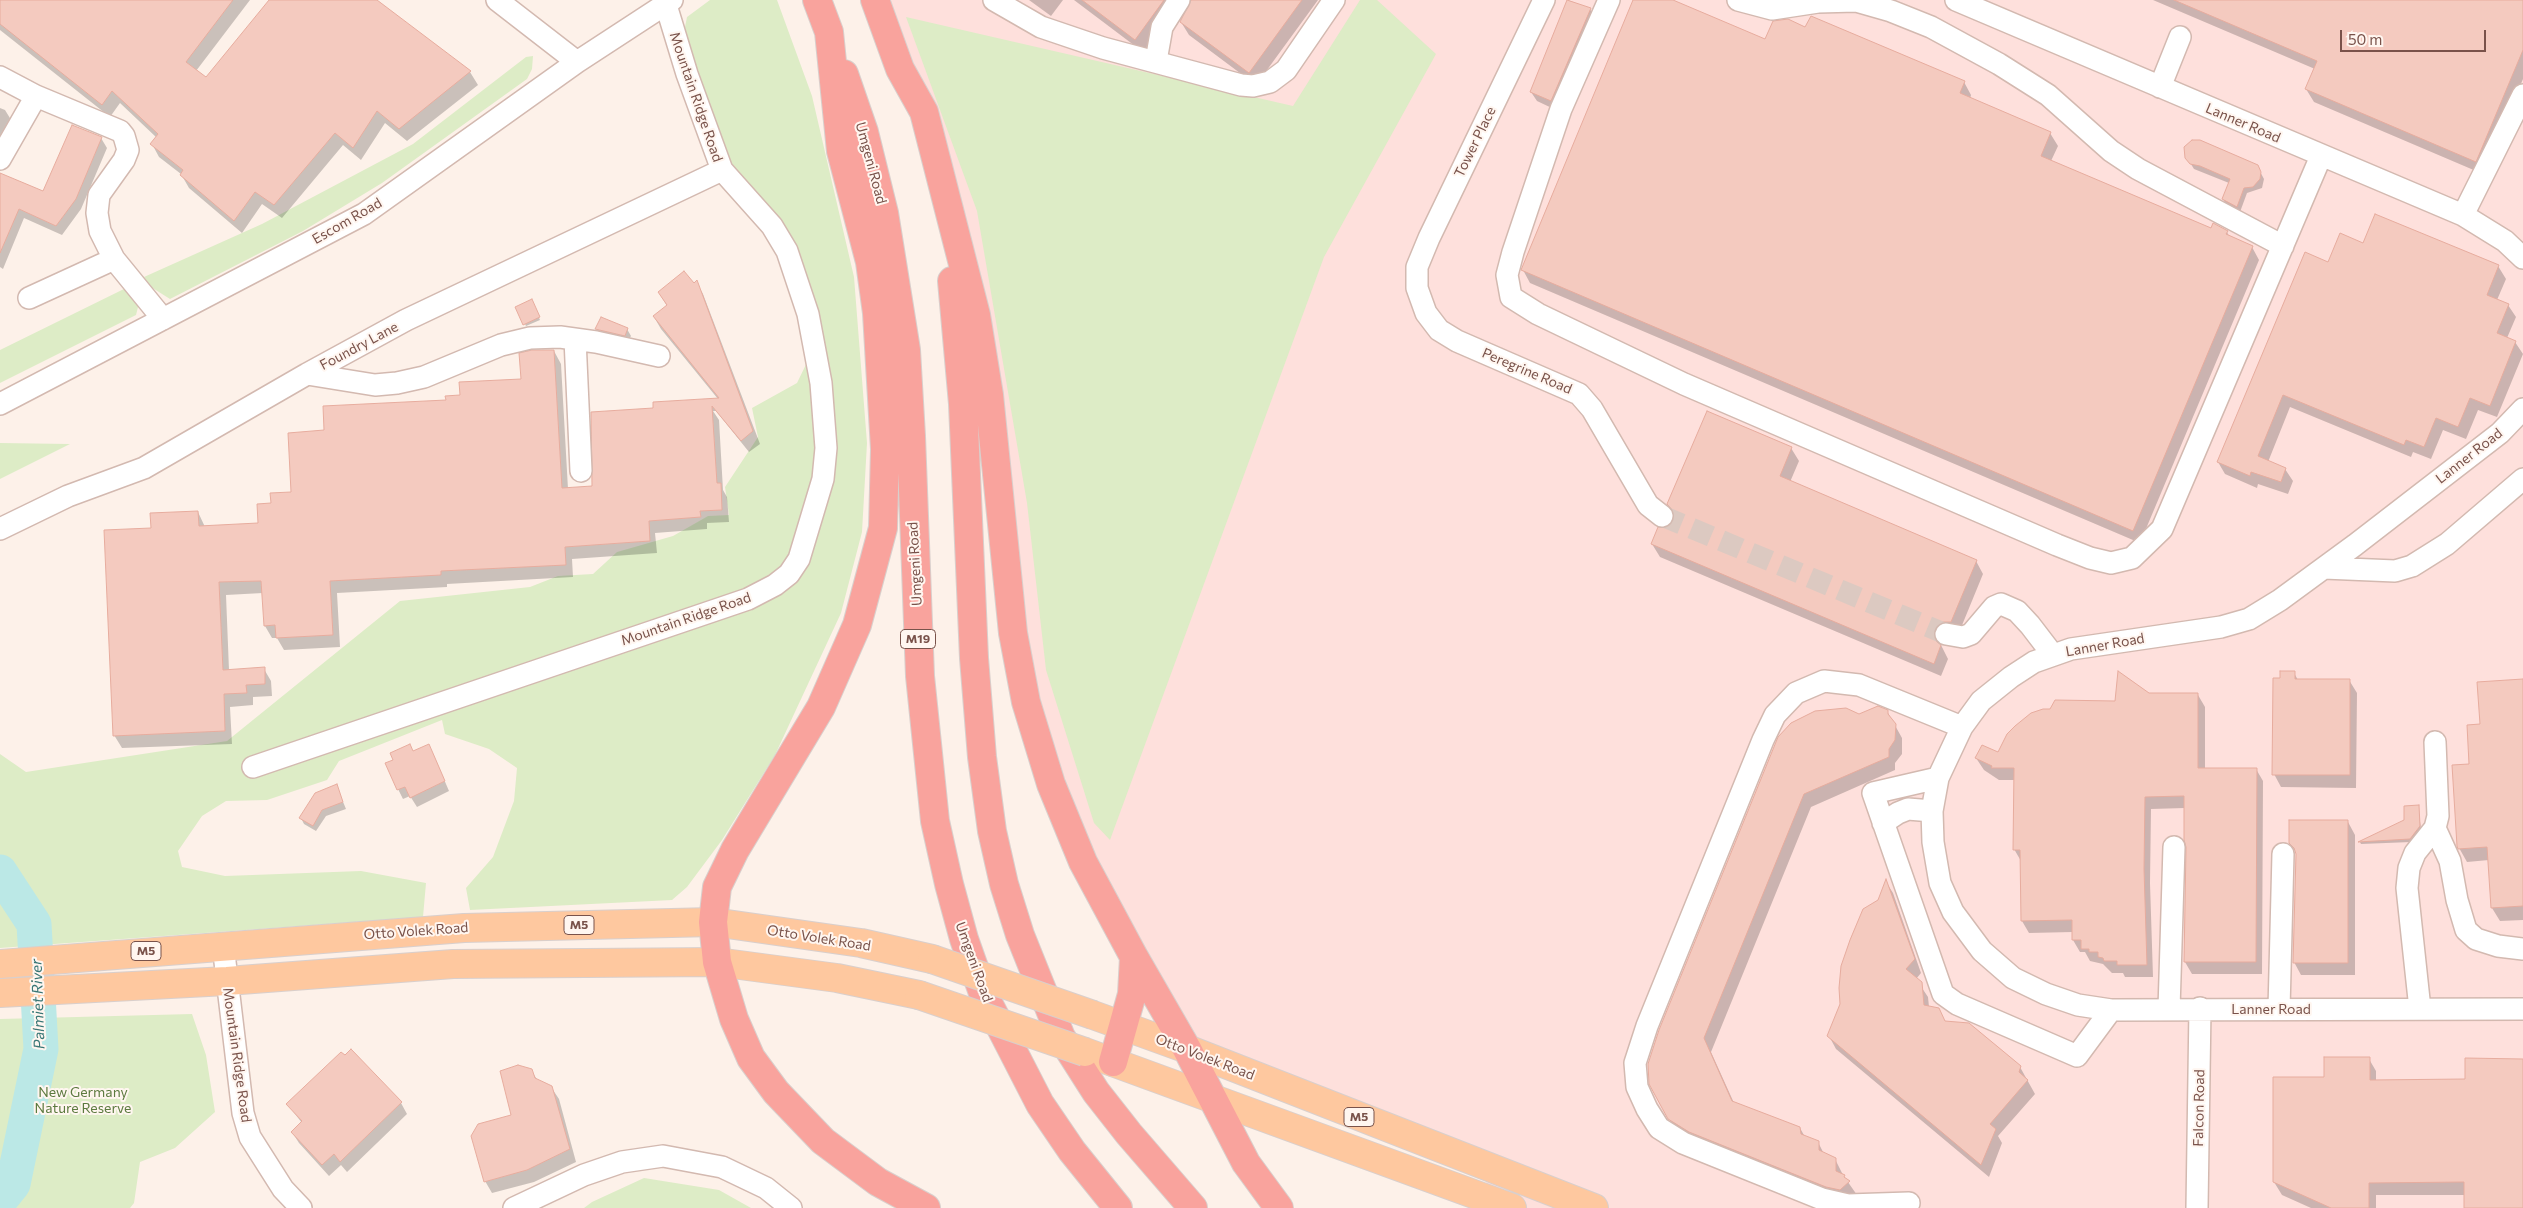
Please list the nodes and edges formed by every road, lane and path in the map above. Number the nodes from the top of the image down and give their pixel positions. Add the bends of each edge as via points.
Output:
1 (497, 0) edge
2 (817, 0) edge
3 (875, 0) edge
4 (994, 0) edge
5 (1179, 0) edge
6 (1334, 0) edge
7 (1544, 0) edge
8 (1609, 0) edge
9 (1738, 0) edge
10 (1956, 0) edge
11 (669, 2) edge
12 (830, 32) junction
13 (2180, 37) dead end
14 (1156, 61) junction
15 (578, 62) junction
16 (900, 69) junction
17 (0, 77) edge
18 (2160, 87) junction
19 (2523, 95) edge
20 (36, 96) junction
21 (2322, 156) junction
22 (0, 159) edge
23 (722, 170) junction
24 (2463, 215) junction
25 (2283, 246) junction
26 (2523, 258) edge
27 (114, 259) junction
28 (1417, 288) joint
29 (30, 298) dead end
30 (163, 319) junction
31 (575, 339) junction
32 (659, 356) dead end
33 (306, 374) junction
34 (0, 404) edge
35 (2523, 409) edge
36 (581, 471) dead end
37 (2523, 479) edge
38 (1662, 516) tunnel mouth
39 (0, 529) edge
40 (2324, 568) junction
41 (1946, 634) tunnel mouth
42 (2053, 655) junction
43 (1962, 727) junction
44 (2435, 742) dead end
45 (253, 767) dead end
46 (1938, 778) junction
47 (1932, 811) junction
48 (1883, 823) junction
49 (2435, 828) junction
50 (2174, 847) dead end
51 (2283, 854) dead end
52 (713, 922) junction
53 (223, 945) junction
54 (2523, 949) edge
55 (1134, 957) junction
56 (717, 962) junction
57 (11, 963) edge
58 (227, 981) junction
59 (12, 993) edge
60 (2200, 1008) junction
61 (2169, 1009) junction
62 (2279, 1009) junction
63 (2420, 1009) junction
64 (2111, 1010) junction
65 (2523, 1010) edge
66 (1124, 1027) junction
67 (1187, 1049) junction
68 (1113, 1062) junction
69 (1211, 1099) junction
70 (1909, 1202) dead end
71 (301, 1208) edge
72 (514, 1208) edge
73 (790, 1208) edge
74 (926, 1208) edge
75 (1118, 1208) edge
76 (1193, 1208) edge
77 (1279, 1208) edge
78 (1512, 1208) edge
79 (1594, 1208) edge
80 (2197, 1208) edge

1 - 15 street
2 - 12 highway, M19
3 - 16 highway
4 - 14 street via 1041,27 1103,48
5 - 14 street via 1162,27
6 - 14 street via 1286,70 1270,82 1241,85
7 - 28 street, Tower Place via 1429,238 1417,267
8 - 25 street via 1561,109 1513,252 1507,274 1512,297 1538,314 1684,384 2090,558 2111,564 2132,558 2162,529
9 - 25 street via 1772,9 1818,2 1856,1 1891,10 1931,27 2048,95 2111,151 2138,169
10 - 18 street, Lanner Road
11 - 15 street, Escom Road
11 - 23 street, Mountain Ridge Road via 687,74
12 - 52 highway via 841,151 870,262 877,312 885,449 882,528 857,625 820,707 716,887
12 - 75 highway, Umgeni Road / M19 via 864,132 884,213 898,293 911,427 920,676 935,821 954,902 983,993 1040,1104 1072,1151
13 - 18 street
15 - 30 street, Escom Road via 364,214
16 - 55 highway via 924,112 976,315 989,395 1014,633 1028,710 1066,823
16 - 76 highway via 927,158 955,297 974,658 992,831 1004,884 1020,935 1061,1037 1128,1134
17 - 20 street
18 - 21 street, Lanner Road
19 - 24 street
20 - 22 street
20 - 27 street via 120,131 124,136 128,150 99,195 97,213 100,231
21 - 24 street, Lanner Road
21 - 25 street
23 - 33 street, Foundry Lane via 406,320
23 - 45 street, Mountain Ridge Road via 772,226 787,251 808,314 821,383 826,448 822,479 799,559 789,574 748,599
24 - 26 street, Lanner Road via 2504,240
27 - 29 street
27 - 30 street
28 - 38 street, Peregrine Road via 1426,313 1439,330 1457,341 1579,394 1592,409 1648,505
30 - 34 street, Escom Road
31 - 32 street
31 - 33 street via 515,340 424,377 396,383 375,385
31 - 36 street
33 - 39 street, Foundry Lane via 144,468 68,496
35 - 40 street, Lanner Road via 2500,434
37 - 40 street via 2447,544 2412,566 2395,571
40 - 42 street, Lanner Road via 2249,619 2222,627 2071,649
41 - 42 street via 1962,637 1971,634 1987,613 2001,604 2017,611
42 - 43 street, Lanner Road via 2034,662 2011,677 1981,701
43 - 46 street, Lanner Road
43 - 70 street via 1859,685 1824,681 1796,693 1776,715 1763,740 1635,1063 1637,1087 1647,1109 1659,1128 1683,1143 1822,1199 1848,1205
44 - 49 street via 2438,816
46 - 47 street, Lanner Road
46 - 48 street via 1873,793
47 - 48 street via 1908,810
47 - 64 street, Lanner Road via 1940,883 1953,912 1982,951 2013,978 2046,994 2078,1005
48 - 64 street via 1943,994 1957,1004 2077,1056
49 - 54 street via 2450,861 2466,930 2476,939
49 - 63 street via 2409,868 2407,888
50 - 61 street
51 - 62 street
52 - 53 main road, Otto Volek Road / M5 via 464,928
52 - 56 highway
52 - 66 main road, Otto Volek Road / M5, bridge via 862,944 932,959
53 - 57 main road, Otto Volek Road / M5
53 - 58 street, Mountain Ridge Road
55 - 66 highway via 1132,994
55 - 67 highway
56 - 58 main road, M5 via 453,964
56 - 68 main road, M5, bridge via 837,978 919,995
56 - 74 highway via 734,1019 748,1050 776,1092 823,1141 878,1182
58 - 59 main road, M5
58 - 71 street, Mountain Ridge Road via 242,1113 250,1137 283,1189
60 - 61 street, Lanner Road
60 - 62 street, Lanner Road
60 - 80 street, Falcon Road
61 - 64 street, Lanner Road
62 - 63 street, Lanner Road
63 - 65 street, Lanner Road
66 - 67 main road, Otto Volek Road / M5
66 - 68 highway
67 - 69 highway
67 - 79 main road, Otto Volek Road / M5
68 - 69 main road, M5
69 - 77 highway via 1246,1163
69 - 78 main road, M5
72 - 73 street via 592,1172 622,1162 663,1156 722,1167 766,1188

